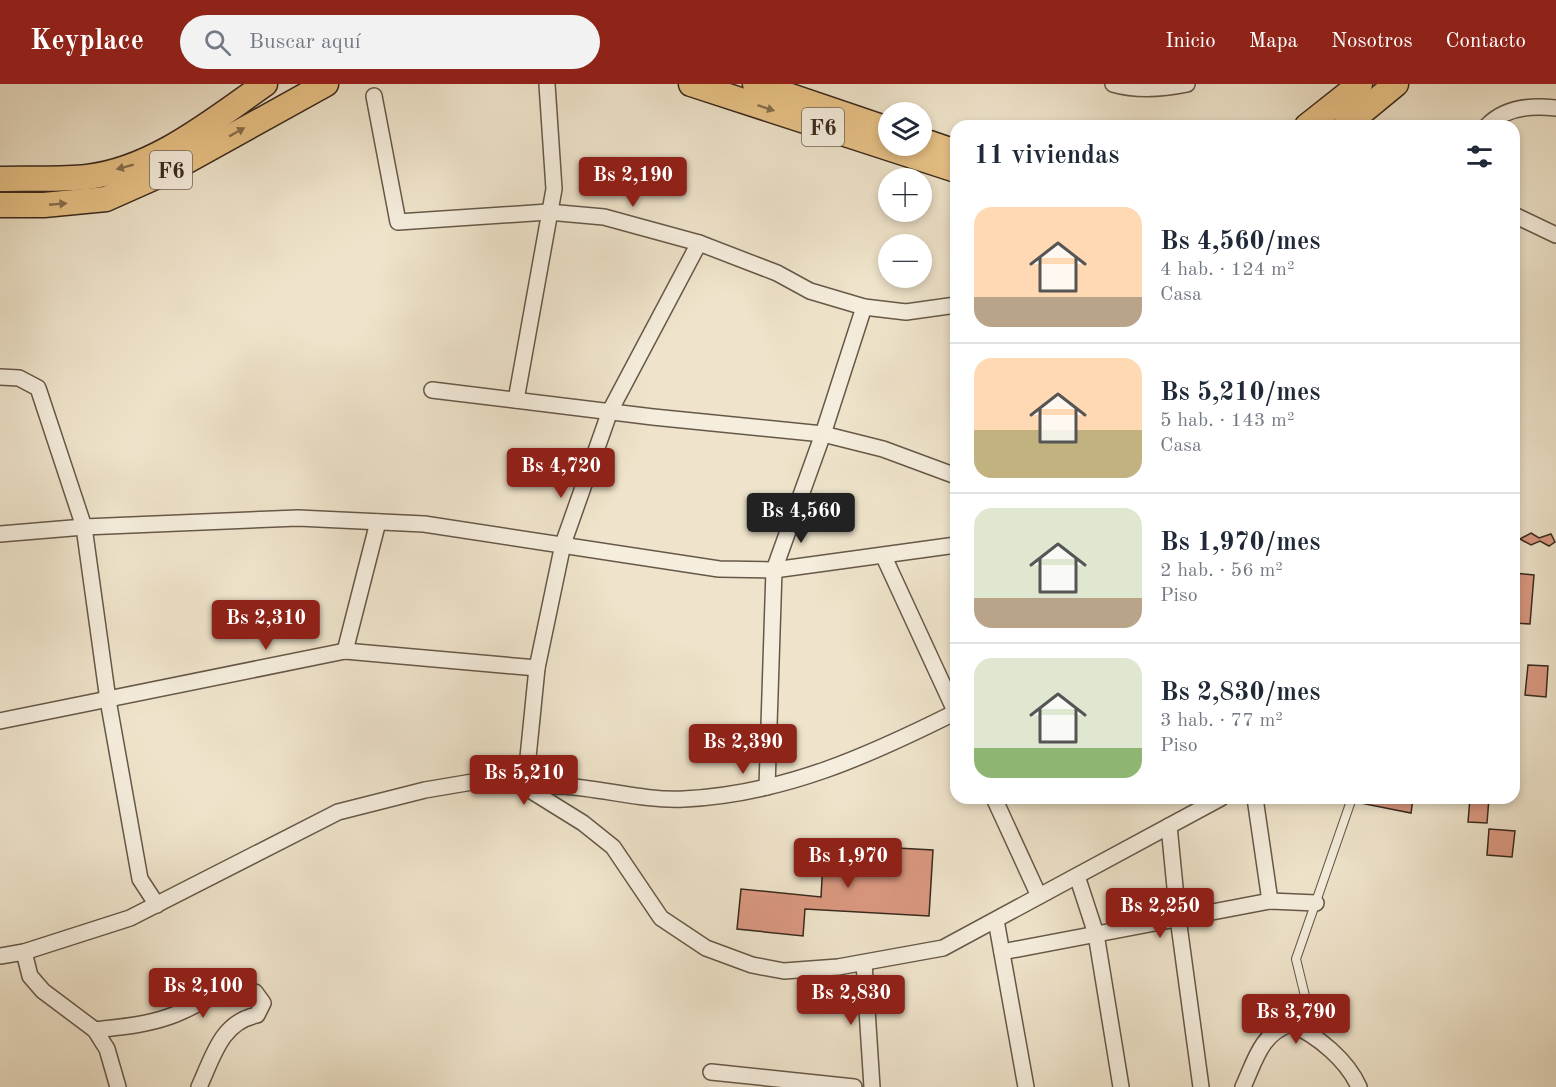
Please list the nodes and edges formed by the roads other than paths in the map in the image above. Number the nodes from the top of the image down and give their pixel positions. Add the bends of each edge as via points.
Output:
1 (265, 84) edge
2 (326, 84) edge
3 (547, 84) edge
4 (690, 84) edge
5 (755, 84) edge
6 (1113, 84) edge
7 (1187, 84) edge
8 (1360, 84) edge
9 (1396, 84) edge
10 (374, 96) dead end
11 (1556, 108) edge
12 (1315, 120) edge
13 (1352, 120) edge
14 (1493, 120) edge
15 (878, 126) edge
16 (932, 144) edge
17 (950, 150) edge
18 (950, 168) edge
19 (0, 179) edge
20 (0, 205) edge
21 (548, 212) junction
22 (1520, 218) edge
23 (1556, 235) edge
24 (699, 243) junction
25 (950, 306) edge
26 (864, 307) junction
27 (0, 377) edge
28 (432, 390) dead end
29 (516, 400) junction
30 (610, 411) junction
31 (823, 434) junction
32 (950, 474) edge
33 (378, 522) junction
34 (84, 527) junction
35 (0, 534) edge
36 (563, 544) junction
37 (950, 546) edge
38 (884, 557) junction
39 (774, 570) junction
40 (345, 651) junction
41 (537, 668) junction
42 (108, 700) junction
43 (950, 701) edge
44 (950, 714) edge
45 (0, 721) edge
46 (525, 787) junction
47 (767, 787) junction
48 (997, 804) edge
49 (1210, 804) edge
50 (1256, 804) edge
51 (1350, 804) edge
52 (1169, 826) junction
53 (1077, 876) junction
54 (1039, 896) junction
55 (1270, 901) junction
56 (1316, 903) junction
57 (157, 905) junction
58 (1178, 918) junction
59 (996, 920) junction
60 (1096, 934) junction
61 (24, 952) junction
62 (1002, 952) junction
63 (0, 956) edge
64 (864, 963) junction
65 (95, 1030) junction
66 (1316, 1037) junction
67 (711, 1072) dead end
68 (118, 1087) edge
69 (199, 1087) edge
70 (854, 1087) edge
71 (872, 1087) edge
72 (1026, 1087) edge
73 (1121, 1087) edge
74 (1201, 1087) edge
75 (1243, 1087) edge
76 (1359, 1087) edge

1 -> 19 highway, F6 via 195,132 137,164 89,177
20 -> 2 highway, F6 via 44,206 106,199 169,171
3 - 21 street via 554,189
4 -> 18 highway, F6
5 - 15 highway, F6
6 - 7 street via 1168,88
8 - 12 highway
9 - 13 highway
10 - 21 street via 399,222
11 - 14 street via 1533,105
16 - 17 highway
21 - 24 street via 604,217
21 - 29 street
22 - 23 street
24 - 26 street via 777,273 810,291
24 - 30 street
25 - 26 street via 906,312
26 - 31 street
27 - 34 street via 19,378 38,388
28 - 29 street
29 - 30 street
30 - 31 street
30 - 36 street
31 - 32 street via 884,449
31 - 39 street
33 - 34 street via 298,518
33 - 36 street via 424,524
33 - 40 street
34 - 35 street
34 - 42 street
36 - 39 street via 719,569
36 - 41 street
37 - 38 street
38 - 39 street
38 - 43 street
39 - 47 street
40 - 41 street
40 - 42 street
41 - 46 street
42 - 45 street
42 - 57 street via 140,879
44 - 47 street via 844,765
46 - 47 street via 562,786 682,799
46 - 57 street via 489,779 338,812
46 - 64 street via 614,847 661,918 706,948 784,971
48 - 54 street
49 - 52 street
50 - 55 street
51 - 56 lane
52 - 53 street
52 - 58 street
53 - 54 street
53 - 60 street
54 - 59 street
55 - 56 street
55 - 58 street
56 - 66 lane via 1296,959
57 - 61 street via 130,918
58 - 60 street
58 - 74 street
59 - 62 street
59 - 64 street via 943,948
60 - 62 street
60 - 73 street
61 - 63 street
61 - 65 street via 30,976 43,991
62 - 72 street
64 - 71 street
65 - 68 street via 107,1049
65 - 69 street via 146,1024 233,990 255,993 263,1003 257,1015 242,1018 227,1030
66 - 75 street via 1291,1024 1276,1029 1263,1044
66 - 76 street via 1352,1072
67 - 70 street

